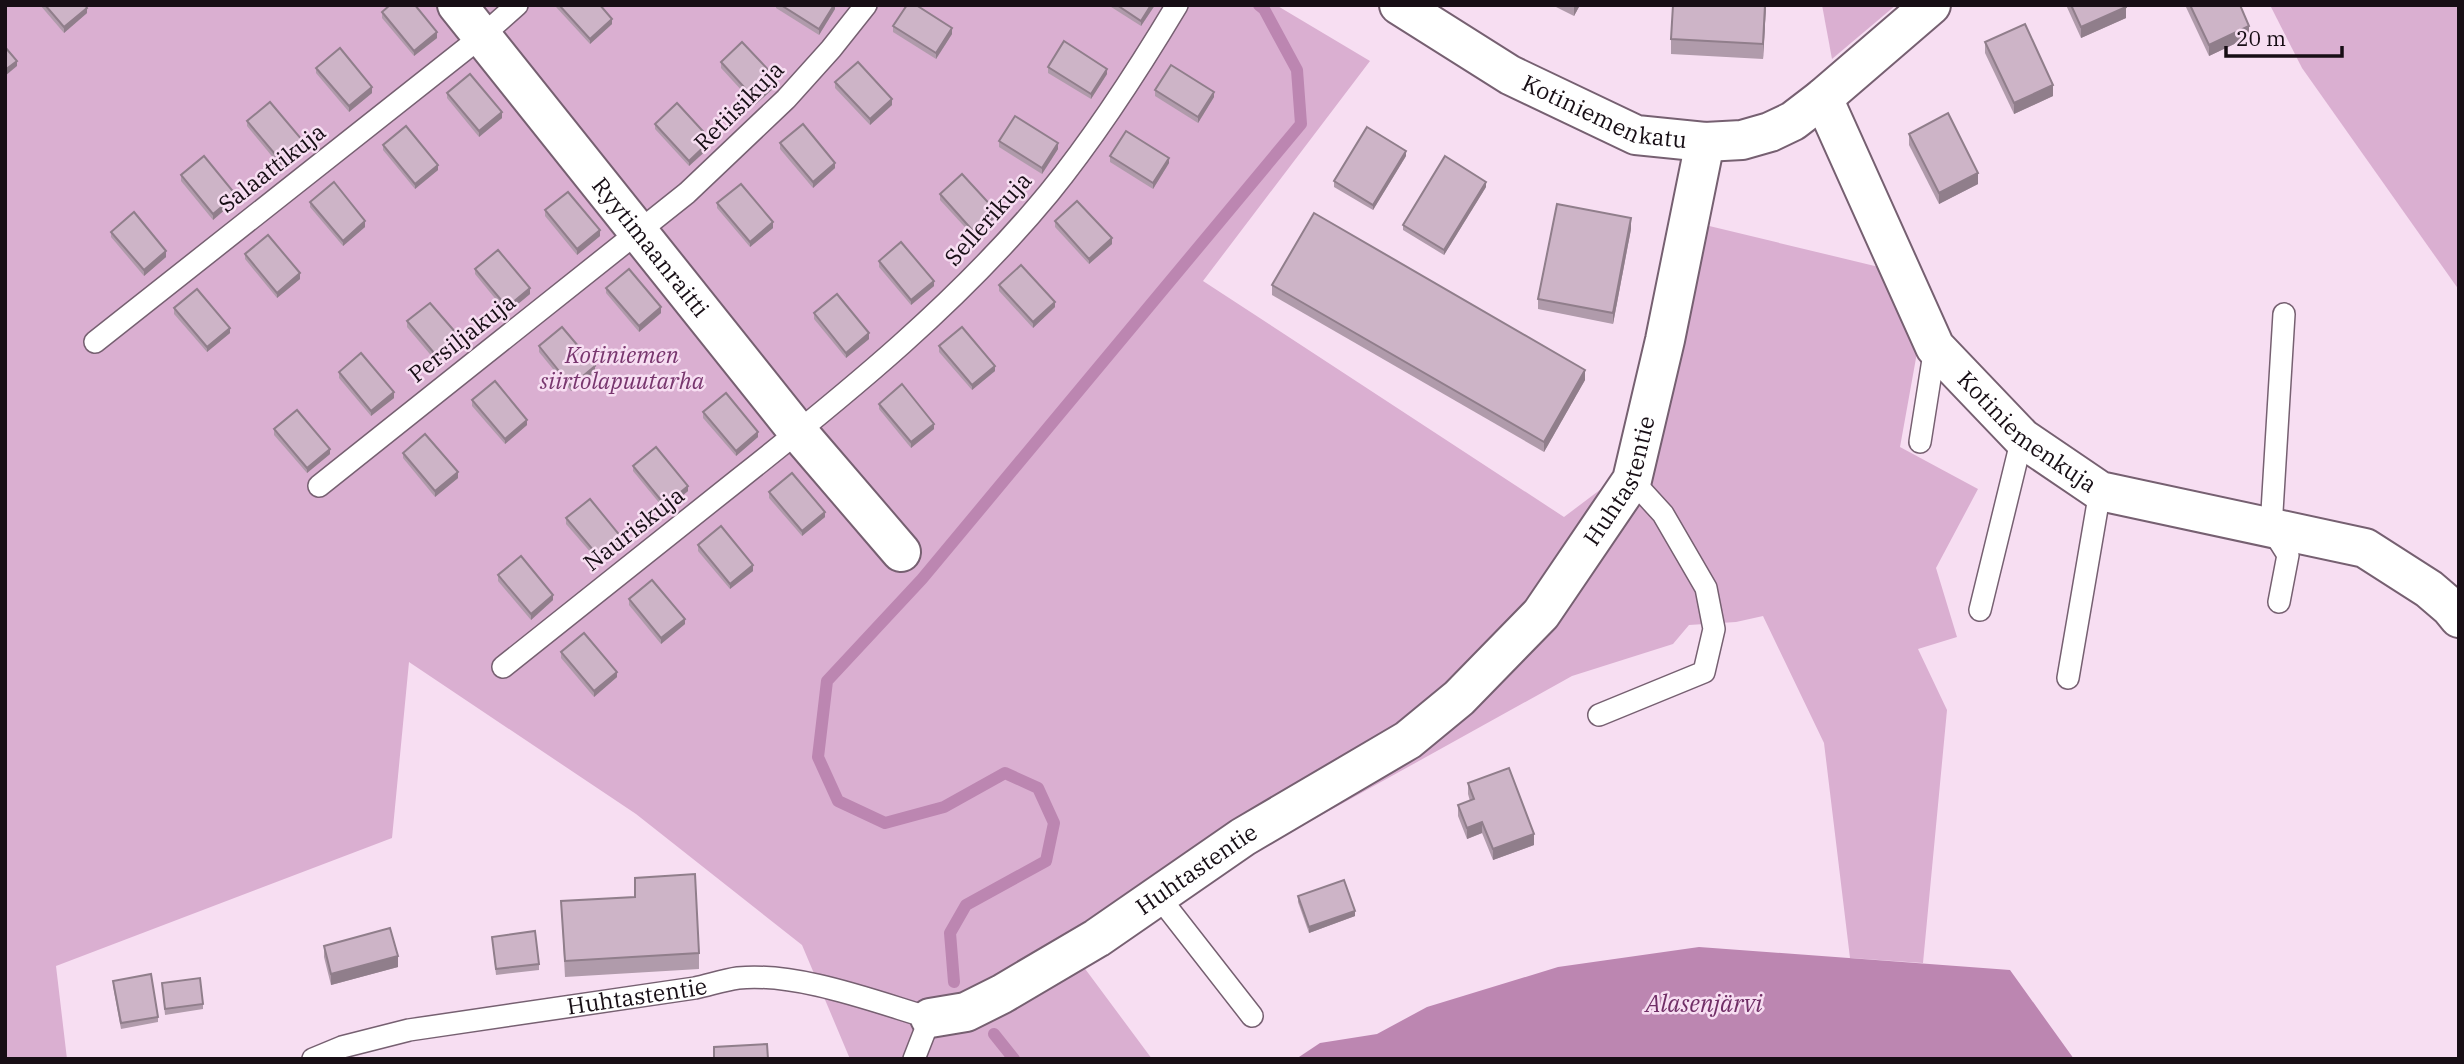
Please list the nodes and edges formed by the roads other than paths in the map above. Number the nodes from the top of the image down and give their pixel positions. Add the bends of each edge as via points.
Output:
1 (457, 5) edge
2 (517, 5) edge
3 (866, 5) edge
4 (1177, 5) edge
5 (1399, 5) edge
6 (1931, 5) edge
7 (482, 36) junction
8 (1823, 98) junction
9 (1704, 142) junction
10 (638, 232) junction
11 (2284, 314) dead end
12 (95, 342) dead end
13 (1935, 347) junction
14 (798, 432) junction
15 (2022, 438) junction
16 (1920, 442) dead end
17 (1632, 480) junction
18 (319, 486) dead end
19 (2100, 491) junction
20 (2271, 528) junction
21 (901, 552) dead end
22 (2279, 602) dead end
23 (1980, 610) dead end
24 (2459, 618) edge
25 (503, 667) dead end
26 (2068, 678) dead end
27 (1599, 715) dead end
28 (1159, 897) junction
29 (1252, 1017) dead end
30 (930, 1018) junction
31 (313, 1059) edge
32 (914, 1059) edge

1 - 7 street, Ryytimaanraitti
2 - 7 lane, Salaattikuja
3 - 10 lane, Retiisikuja via 786,99 687,193
4 - 14 lane, Sellerikuja via 1133,79 1049,193 919,329
5 - 9 street, Kotiniemenkatu via 1510,75 1636,135
6 - 8 street, Kotiniemenkatu
7 - 10 street, Ryytimaanraitti
7 - 12 lane, Salaattikuja
8 - 9 street, Kotiniemenkatu via 1770,132 1742,140
8 - 13 street, Kotiniemenkuja
9 - 17 street, Huhtastentie
10 - 14 street, Ryytimaanraitti
10 - 18 lane, Persiljakuja
11 - 20 lane
13 - 15 street, Kotiniemenkuja
13 - 16 lane
14 - 21 street, Ryytimaanraitti
14 - 25 lane, Nauriskuja
15 - 19 street, Kotiniemenkuja
15 - 23 lane
17 - 27 lane via 1663,514 1706,588 1714,629 1704,672
17 - 28 street, Huhtastentie via 1541,614 1460,698 1408,740 1243,837
19 - 20 street, Kotiniemenkuja
19 - 26 lane
20 - 22 lane via 2288,555
20 - 24 street, Kotiniemenkuja via 2365,548 2429,589
28 - 29 lane
28 - 30 street, Huhtastentie via 1002,994 966,1012
30 - 31 lane, Huhtastentie via 823,986 737,978 409,1030
30 - 32 lane

